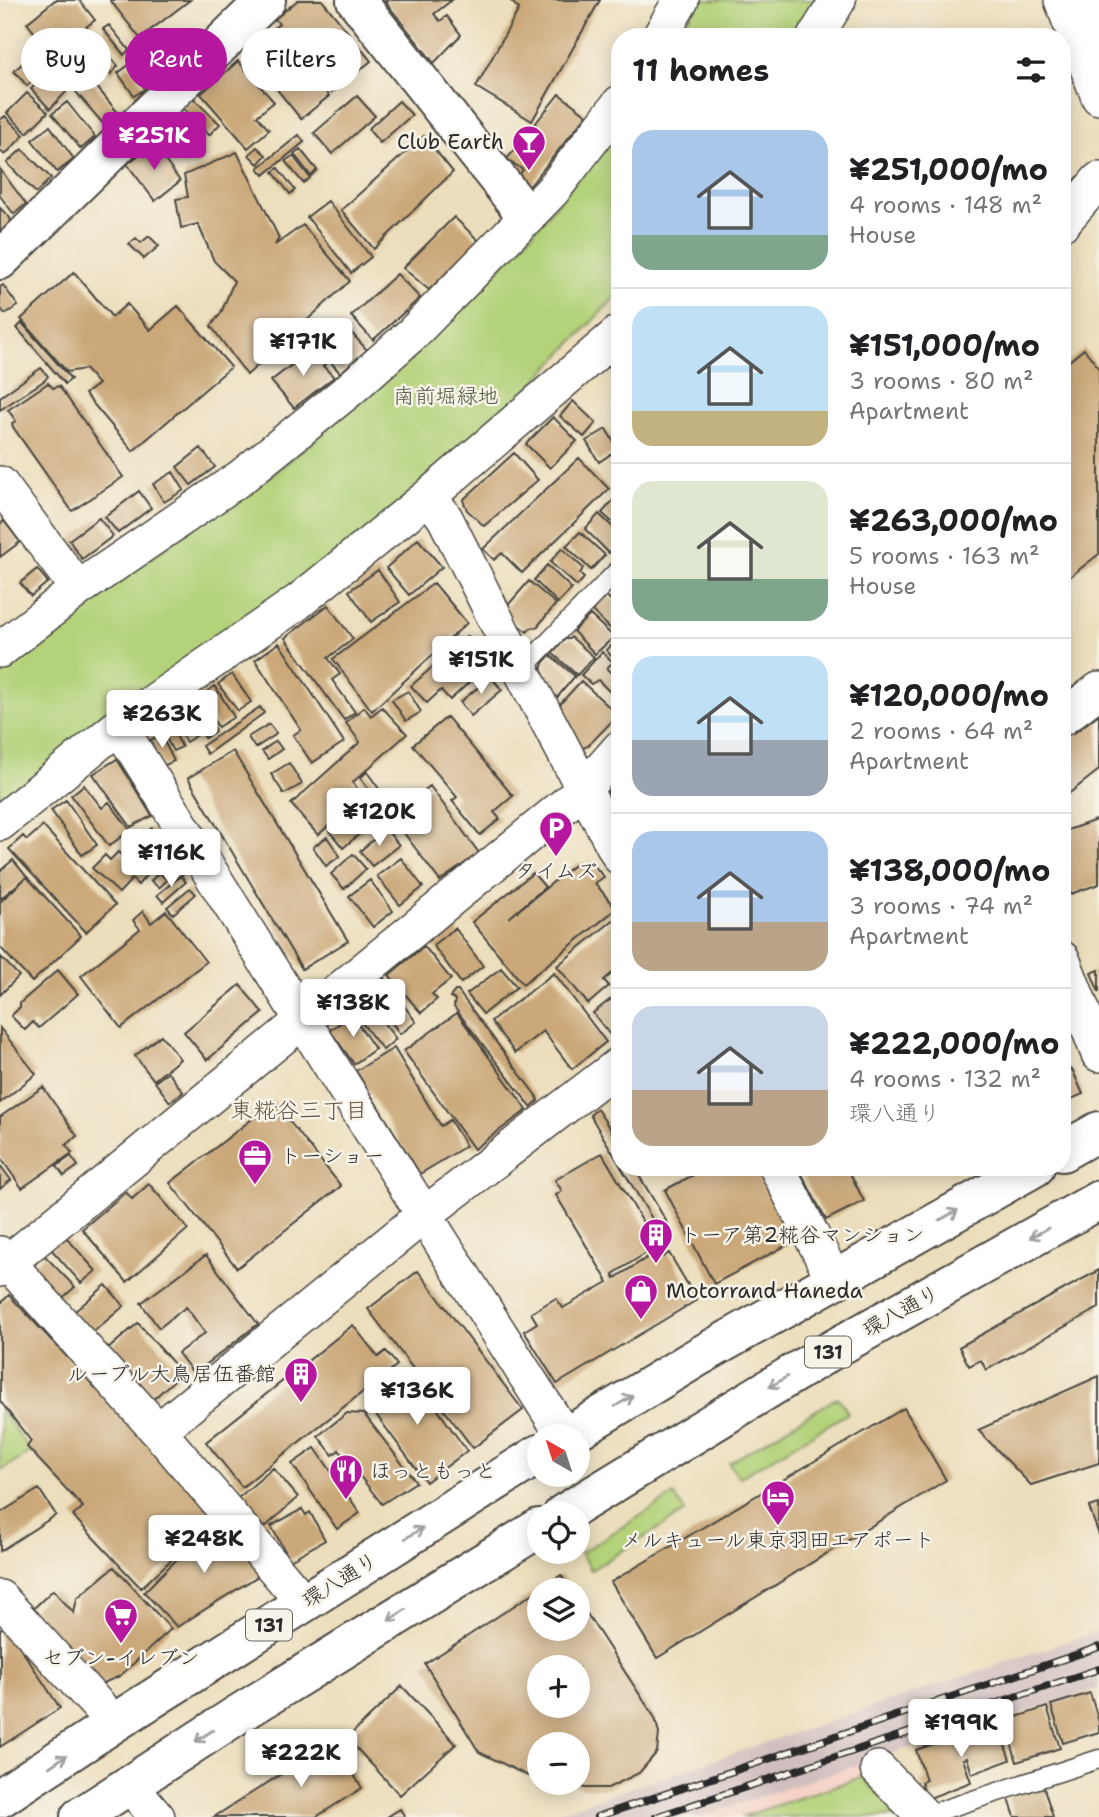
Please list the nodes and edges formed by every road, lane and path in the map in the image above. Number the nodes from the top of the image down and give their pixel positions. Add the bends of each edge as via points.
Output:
1 (266, 0) edge
2 (356, 0) edge
3 (681, 0) edge
4 (838, 0) edge
5 (1062, 0) edge
6 (1085, 0) edge
7 (665, 28) edge
8 (821, 28) edge
9 (1099, 37) edge
10 (1099, 97) edge
11 (611, 115) edge
12 (1099, 180) edge
13 (1071, 213) edge
14 (527, 216) junction
15 (0, 260) edge
16 (611, 340) edge
17 (0, 484) edge
18 (429, 496) junction
19 (611, 577) edge
20 (78, 589) junction
21 (0, 650) edge
22 (521, 670) junction
23 (1099, 690) edge
24 (1071, 711) edge
25 (119, 726) junction
26 (611, 758) edge
27 (584, 789) junction
28 (0, 823) edge
29 (611, 840) edge
30 (1071, 982) edge
31 (304, 1020) junction
32 (1099, 1054) edge
33 (611, 1071) edge
34 (1099, 1131) edge
35 (1071, 1147) edge
36 (782, 1176) edge
37 (1019, 1176) edge
38 (1099, 1200) edge
39 (424, 1215) junction
40 (2, 1262) edge
41 (834, 1280) junction
42 (558, 1424) edge
43 (587, 1424) edge
44 (158, 1431) junction
45 (527, 1462) edge
46 (584, 1501) edge
47 (527, 1535) edge
48 (0, 1598) edge
49 (304, 1603) junction
50 (114, 1723) junction
51 (1099, 1759) edge
52 (878, 1769) dead end
53 (129, 1784) junction
54 (0, 1798) edge
55 (80, 1817) edge
56 (157, 1817) edge
57 (924, 1817) edge

1 - 15 main road
2 - 14 main road
3 - 7 street
4 - 8 street
5 - 10 street
6 - 9 main road
11 - 14 street
12 - 13 street
14 - 20 street via 412,334 349,390 240,478
16 - 18 street
17 - 20 street
18 - 22 street via 445,518
18 - 25 street via 298,603
19 - 22 lane
20 - 21 street
22 - 27 street
23 - 24 street
25 - 28 street
25 - 31 street
26 - 27 street
27 - 29 street
27 - 31 street
30 - 32 street
31 - 39 street
31 - 40 street
33 - 39 street
34 - 35 main road
36 - 41 street
41 -> 37 main road
38 -> 46 main road, 環八通り / 131 via 832,1350
39 - 42 street
39 - 44 street
40 - 44 street
43 -> 41 main road
44 - 49 street
49 -> 45 main road, 環八通り / 131
47 -> 53 main road
48 - 50 street
49 - 50 main road, 環八通り / 131
54 -> 50 main road, 環八通り / 131
51 - 57 lane
52 - 57 street
53 - 55 main road
53 - 56 street

